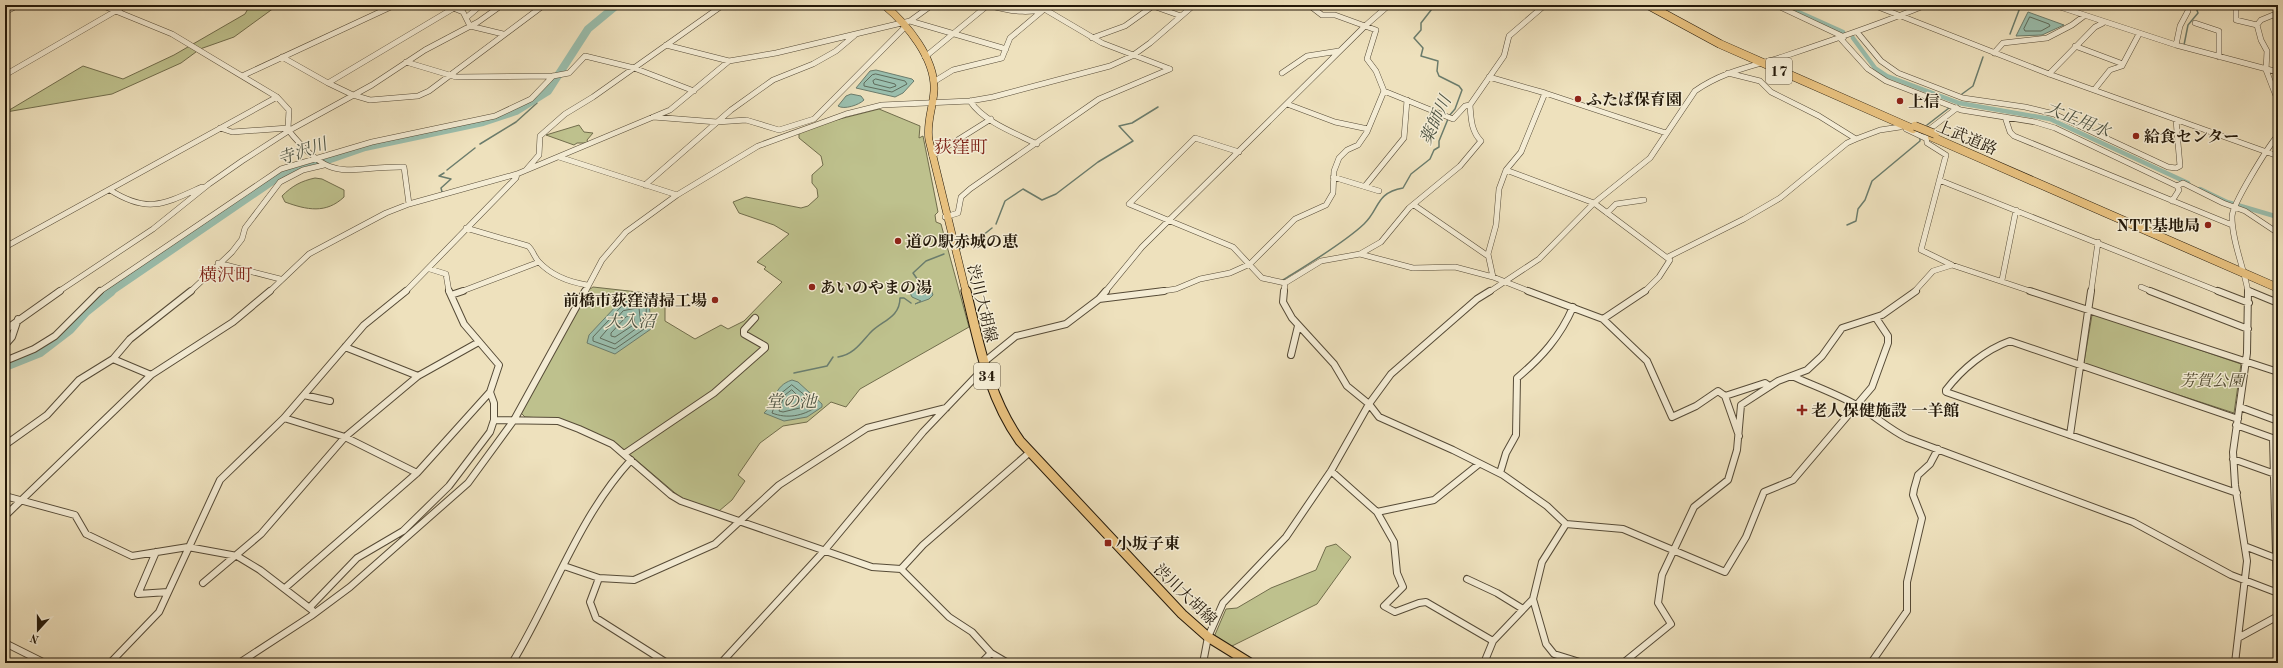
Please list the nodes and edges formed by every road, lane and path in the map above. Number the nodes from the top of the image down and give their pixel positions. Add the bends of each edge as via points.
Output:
1 (18, 5) edge
2 (101, 5) edge
3 (126, 5) edge
4 (395, 5) edge
5 (446, 5) edge
6 (481, 5) edge
7 (502, 5) edge
8 (544, 5) edge
9 (723, 5) edge
10 (884, 5) edge
11 (932, 5) edge
12 (988, 5) edge
13 (1057, 5) edge
14 (1174, 5) edge
15 (1194, 5) edge
16 (1310, 5) edge
17 (1389, 5) edge
18 (1545, 5) edge
19 (1648, 5) edge
20 (1655, 5) edge
21 (1776, 5) edge
22 (1873, 5) edge
23 (1926, 5) edge
24 (2054, 5) edge
25 (2188, 5) edge
26 (2236, 5) edge
27 (454, 8) junction
28 (1044, 11) junction
29 (1169, 11) junction
30 (5, 12) edge
31 (113, 12) junction
32 (2277, 14) edge
33 (1181, 16) junction
34 (1899, 16) junction
35 (2084, 16) junction
36 (467, 17) junction
37 (906, 23) junction
38 (2103, 23) junction
39 (2195, 24) dead end
40 (2257, 25) junction
41 (470, 26) junction
42 (1365, 26) junction
43 (1858, 32) junction
44 (857, 33) junction
45 (503, 34) junction
46 (953, 34) junction
47 (2139, 34) junction
48 (1842, 37) junction
49 (1092, 38) junction
50 (666, 45) junction
51 (2176, 45) junction
52 (2075, 46) junction
53 (1006, 49) junction
54 (1339, 51) junction
55 (1994, 53) junction
56 (1132, 56) junction
57 (282, 57) junction
58 (925, 57) junction
59 (2219, 57) junction
60 (406, 62) junction
61 (729, 62) junction
62 (1764, 62) junction
63 (2123, 64) junction
64 (634, 68) junction
65 (2266, 70) junction
66 (2278, 72) edge
67 (1282, 73) dead end
68 (1728, 73) junction
69 (2049, 74) junction
70 (5, 75) edge
71 (242, 76) junction
72 (450, 76) junction
73 (554, 76) junction
74 (1490, 77) junction
75 (934, 81) junction
76 (328, 83) junction
77 (1814, 86) junction
78 (2094, 90) junction
79 (694, 91) junction
80 (1384, 91) junction
81 (1545, 93) junction
82 (353, 95) junction
83 (277, 97) junction
84 (1407, 100) junction
85 (970, 101) junction
86 (2278, 101) edge
87 (933, 102) junction
88 (1287, 104) junction
89 (1470, 105) junction
90 (1957, 108) junction
91 (653, 117) junction
92 (2005, 117) junction
93 (991, 119) junction
94 (2176, 120) junction
95 (717, 122) junction
96 (809, 124) junction
97 (1900, 127) junction
98 (220, 128) junction
99 (1914, 128) junction
100 (1368, 129) junction
101 (289, 130) junction
102 (1666, 133) junction
103 (2278, 135) edge
104 (1930, 136) junction
105 (1856, 139) junction
106 (1037, 144) junction
107 (2265, 151) junction
108 (1239, 152) junction
109 (932, 156) junction
110 (2278, 156) edge
111 (559, 157) junction
112 (316, 159) junction
113 (323, 164) junction
114 (1506, 170) junction
115 (525, 171) junction
116 (517, 174) junction
117 (1333, 177) junction
118 (1939, 180) junction
119 (209, 184) junction
120 (645, 185) junction
121 (1365, 186) junction
122 (2177, 186) junction
123 (110, 190) junction
124 (1379, 190) dead end
125 (677, 195) junction
126 (1644, 200) dead end
127 (2172, 201) junction
128 (1594, 203) junction
129 (409, 204) junction
130 (1414, 205) junction
131 (2236, 206) junction
132 (2016, 210) junction
133 (1608, 214) junction
134 (946, 217) junction
135 (1169, 221) junction
136 (2232, 225) junction
137 (466, 228) junction
138 (2278, 233) edge
139 (2098, 242) junction
140 (5, 247) edge
141 (1360, 254) junction
142 (1488, 256) junction
143 (1668, 257) junction
144 (539, 262) junction
145 (218, 263) junction
146 (1250, 264) junction
147 (1952, 265) junction
148 (430, 269) junction
149 (2245, 271) junction
150 (1493, 277) junction
151 (280, 279) junction
152 (2002, 280) junction
153 (1503, 281) junction
154 (1285, 283) junction
155 (2278, 283) edge
156 (587, 285) junction
157 (2141, 287) dead end
158 (2278, 288) edge
159 (2248, 290) junction
160 (451, 295) junction
161 (1099, 299) junction
162 (2249, 303) junction
163 (2278, 303) edge
164 (1573, 307) junction
165 (2088, 309) junction
166 (755, 318) dead end
167 (1876, 318) junction
168 (18, 319) junction
169 (1603, 319) junction
170 (1298, 326) junction
171 (2248, 329) junction
172 (5, 330) edge
173 (477, 343) junction
174 (5, 345) edge
175 (345, 347) junction
176 (1291, 355) dead end
177 (113, 359) junction
178 (5, 361) edge
179 (2247, 361) junction
180 (984, 365) junction
181 (2080, 365) junction
182 (2278, 372) edge
183 (151, 375) junction
184 (418, 376) junction
185 (1792, 376) junction
186 (1769, 386) junction
187 (490, 392) junction
188 (304, 395) junction
189 (1725, 396) junction
190 (330, 401) dead end
191 (1369, 404) junction
192 (1856, 406) junction
193 (2240, 407) junction
194 (946, 408) junction
195 (284, 418) junction
196 (494, 420) junction
197 (514, 420) junction
198 (2278, 421) edge
199 (2237, 422) junction
200 (2070, 435) junction
201 (1739, 436) junction
202 (345, 437) junction
203 (2276, 439) edge
204 (5, 445) edge
205 (1938, 450) junction
206 (1030, 452) junction
207 (624, 454) junction
208 (2233, 459) junction
209 (631, 460) junction
210 (1479, 464) junction
211 (1331, 471) junction
212 (417, 473) junction
213 (1500, 473) junction
214 (2275, 474) junction
215 (2237, 493) junction
216 (5, 496) edge
217 (22, 500) junction
218 (1377, 512) junction
219 (5, 516) edge
220 (2277, 517) edge
221 (740, 520) junction
222 (1566, 524) junction
223 (2277, 537) edge
224 (188, 547) junction
225 (2247, 547) junction
226 (1672, 550) junction
227 (824, 551) junction
228 (156, 552) junction
229 (237, 556) junction
230 (2278, 558) edge
231 (564, 566) junction
232 (902, 569) junction
233 (599, 578) junction
234 (2246, 579) junction
235 (1467, 580) dead end
236 (203, 583) dead end
237 (285, 588) junction
238 (168, 592) junction
239 (2277, 592) edge
240 (1533, 599) junction
241 (310, 607) junction
242 (1523, 609) junction
243 (315, 613) junction
244 (2278, 616) edge
245 (1208, 636) junction
246 (2238, 638) junction
247 (1493, 641) junction
248 (5, 643) edge
249 (991, 652) junction
250 (45, 663) edge
251 (110, 663) edge
252 (239, 663) edge
253 (512, 663) edge
254 (667, 663) edge
255 (721, 663) edge
256 (981, 663) edge
257 (1008, 663) edge
258 (1203, 663) edge
259 (1250, 663) edge
260 (1484, 663) edge
261 (1583, 663) edge
262 (1623, 663) edge
263 (1871, 663) edge
264 (2235, 663) edge

1 - 30 street
2 - 31 street
3 - 31 street
4 - 57 street
5 - 27 street
6 - 36 street
7 - 41 street
8 - 45 street
9 - 50 street
10 - 37 main road, 渋川大胡線 / 34
11 - 37 street
12 - 28 street via 1009,12
12 - 46 street
13 - 28 street
14 - 29 street
15 - 33 street
16 - 42 street via 1322,15 1335,15
17 - 42 street
18 - 74 street via 1511,34 1504,56
19 - 62 highway, 上武道路 / 17 via 1685,26
20 - 62 highway, 上武道路 / 17
21 - 48 street
22 - 34 street
23 - 34 street
24 - 35 street
25 - 51 street
26 - 40 street via 2236,20
27 - 36 street
27 - 76 street
28 - 49 street
28 - 53 street via 1010,38
29 - 33 street
29 - 49 street via 1153,6 1125,26
31 - 70 street
31 - 71 street via 172,34
32 - 40 street via 2261,20
33 - 56 street
34 - 43 street
34 - 55 street
35 - 38 street
35 - 55 street via 2072,26 2047,38 2003,43
36 - 41 street
37 - 44 street
37 - 46 street
37 - 58 main road, 渋川大胡線 / 34
37 - 96 street
38 - 47 street
38 - 52 street
39 - 59 street via 2219,31
40 - 65 street via 2267,51
41 - 45 street
41 - 60 street
42 - 54 street
42 - 80 street via 1376,30 1366,59 1376,71
43 - 48 street
43 - 94 street via 1881,61 1903,76 1963,98 2054,114 2168,167 2176,168 2180,166
44 - 61 street
44 - 95 street via 836,51 813,64 773,80
45 - 72 street
46 - 53 street
46 - 58 street
47 - 51 street
47 - 63 street
48 - 62 street
48 - 90 street via 1875,75
49 - 56 street
50 - 61 street
50 - 64 street
51 - 59 street
52 - 63 street
52 - 69 street
53 - 75 street via 1002,58 991,63 953,70 941,80
54 - 67 street via 1307,56
54 - 88 street
55 - 69 street
56 - 85 street via 1093,72
56 - 106 street via 1170,69 1099,99
57 - 71 street
57 - 76 street
58 - 75 main road, 渋川大胡線 / 34
59 - 65 street
60 - 72 street
60 - 82 street
61 - 79 street
62 - 68 street
62 - 77 highway, 上武道路 / 17
62 - 99 highway, 上武道路 / 17
63 - 78 street via 2110,70
64 - 73 street via 585,56 569,73
64 - 79 street
64 - 115 street via 565,114 541,135 539,155
65 - 66 street
65 - 86 street
68 - 102 street via 1694,91
68 - 105 street via 1760,81 1771,92 1819,116
69 - 78 street
71 - 83 street
72 - 73 street
72 - 82 street via 418,96 370,100
73 - 112 street via 534,96 499,114 372,142
74 - 81 street
74 - 89 street
75 - 87 main road, 渋川大胡線 / 34
76 - 82 street
77 - 97 street via 1812,88
77 - 99 highway, 上武道路 / 17
78 - 94 street
79 - 91 street via 675,107
80 - 84 street
80 - 100 street
81 - 102 street
81 - 114 street via 1521,152
82 - 101 street
83 - 98 street
83 - 101 street via 288,105 290,110
84 - 89 street via 1453,119 1465,106
84 - 121 street via 1404,138
85 - 87 street
85 - 93 street
87 - 96 street via 882,105
87 - 109 main road, 渋川大胡線 / 34 via 927,128
88 - 100 street via 1335,122
88 - 108 street
89 - 130 street via 1472,125 1481,141 1460,166
90 - 92 street
90 - 104 street via 1926,132
91 - 95 street
91 - 111 street
92 - 122 street via 2055,128
92 - 127 street via 2014,136
93 - 106 street
93 - 109 street
94 - 107 street
95 - 96 street via 746,120 779,130
95 - 120 street
96 - 125 street via 758,146
97 - 104 street
97 - 105 street via 1880,130
98 - 101 street via 232,132
98 - 123 street
99 - 104 highway, 上武道路 / 17
100 - 117 street via 1358,145 1347,150 1339,158
101 - 112 street
101 - 119 street
102 - 128 street via 1642,166
103 - 107 street
104 - 118 street via 1930,145 1946,153
104 - 149 highway, 上武道路 / 17
105 - 143 street via 1847,143 1780,198
106 - 134 street via 970,189 961,197 959,212
107 - 110 street
107 - 131 street
108 - 135 street
108 - 135 street via 1195,138 1129,204
109 - 134 main road, 渋川大胡線 / 34
111 - 115 street
111 - 120 street
112 - 113 street
112 - 178 street via 273,173 98,292 55,336
113 - 129 street via 352,170 404,167
113 - 145 street via 303,170 280,182 245,228 237,247
114 - 128 street
114 - 142 street via 1499,188 1496,225
115 - 116 street
116 - 129 street
116 - 137 street via 516,178
117 - 121 street
117 - 146 street via 1333,193 1326,205 1295,219
118 - 132 street
118 - 147 street via 1920,249
119 - 123 street via 177,198 145,205 137,204
119 - 168 street via 153,229
120 - 125 street
121 - 124 street
122 - 127 street via 2179,190
122 - 131 street via 2183,183
123 - 140 street
125 - 156 street via 626,232 602,260
126 - 133 street via 1616,204
127 - 136 street
128 - 133 street
128 - 153 street via 1539,259
129 - 151 street via 386,212 309,254
130 - 141 street via 1381,242
130 - 142 street
131 - 136 street
131 - 138 street
132 - 139 street
132 - 152 street
133 - 143 street
134 - 180 main road, 渋川大胡線 / 34
135 - 146 street via 1233,247
135 - 161 street via 1132,258
136 - 149 street
137 - 144 street via 528,246
137 - 148 street
139 - 162 street
139 - 165 street
141 - 150 street via 1413,268 1455,266
141 - 154 street via 1321,260 1306,272 1292,277
142 - 150 street
143 - 169 street via 1670,260 1666,271 1623,308
144 - 156 street via 566,281
144 - 160 street
145 - 151 street
145 - 177 street via 178,303 130,339
146 - 154 street via 1262,278
146 - 161 street via 1230,273 1200,279 1176,288
147 - 152 street
147 - 167 street via 1933,271 1918,289
148 - 160 street via 446,274
148 - 175 street via 364,325
149 - 155 highway, 上武道路 / 17
149 - 158 highway, 上武道路 / 17
149 - 159 street
150 - 153 street
151 - 183 street via 233,322
152 - 165 street
153 - 164 street
153 - 191 street via 1477,299 1391,374
154 - 170 street via 1283,302
156 - 197 street
157 - 171 street
159 - 162 street
159 - 163 street
160 - 173 street via 465,327
161 - 180 street via 1066,324 1016,336
162 - 171 street
164 - 169 street
164 - 213 street via 1562,333 1546,354 1517,378 1516,435 1506,452
165 - 179 street
165 - 181 street
166 - 207 street via 744,330 744,334 765,348 714,393
167 - 185 street via 1842,328 1822,356 1807,370
167 - 192 street via 1888,336 1888,343 1872,387
168 - 172 street
168 - 174 street via 12,337
169 - 189 street via 1647,361 1672,416 1696,406 1718,390
170 - 176 street
170 - 191 street via 1334,364 1347,386
171 - 179 street
173 - 184 street
173 - 187 street via 499,366
175 - 184 street
175 - 188 street
177 - 183 street
177 - 204 street via 79,380 47,415
179 - 182 street
179 - 193 street
180 - 194 street
180 - 206 main road, 渋川大胡線 / 34 via 1000,413
181 - 199 street
181 - 200 street
181 - 200 street via 2014,342 2006,342 1980,359 1946,390
183 - 217 street
184 - 202 street
185 - 186 street
185 - 192 street
186 - 189 street via 1759,385
186 - 201 street via 1741,405
187 - 196 street via 494,403
187 - 212 street
188 - 190 street
188 - 195 street
189 - 201 street
191 - 210 street via 1379,417
191 - 211 street
192 - 205 street via 1884,422 1889,429
192 - 226 street via 1793,480 1764,492 1746,536 1725,572
193 - 198 street
193 - 199 street
194 - 221 street via 867,428 779,485
194 - 227 street
195 - 202 street
195 - 224 street via 220,480
196 - 197 street
196 - 241 street via 490,432 449,486 403,531 357,558
197 - 207 street via 558,421 612,444
197 - 243 street via 486,461 458,492 350,587
199 - 203 street
199 - 208 street
200 - 215 street
201 - 226 street via 1738,450 1728,480 1694,507
202 - 212 street
202 - 229 street via 261,534
203 - 214 street
205 - 234 street via 2133,522 2231,575
205 - 263 street via 1930,464 1918,475 1914,489 1913,495 1922,518 1907,582 1907,612
206 - 232 street via 923,545
206 - 245 main road, 渋川大胡線 / 34 via 1182,614
207 - 209 street
208 - 214 street
208 - 215 street
209 - 221 street via 681,501
209 - 231 street via 609,484
210 - 213 street
210 - 218 street via 1434,500
211 - 218 street
211 - 245 street via 1286,536 1226,599
212 - 237 street
213 - 222 street via 1550,507
214 - 220 street
215 - 225 street
216 - 217 street
217 - 219 street
217 - 228 street via 75,515 86,534 132,556
218 - 247 street via 1394,542 1398,573 1403,587 1384,606 1396,614 1413,604 1426,602
220 - 223 street
221 - 227 street
221 - 233 street via 715,544 634,580
222 - 226 street via 1623,529
222 - 240 street via 1542,562
223 - 230 street
224 - 228 street
224 - 229 street
224 - 238 street
225 - 230 street
225 - 234 street
226 - 262 street via 1662,575 1658,603 1671,624
227 - 232 street via 872,567
227 - 255 street
228 - 238 street via 138,594
229 - 236 street
229 - 237 street
230 - 239 street
231 - 233 street
231 - 253 street via 524,646
232 - 249 street via 949,616 972,632
233 - 254 street via 590,602 596,618
234 - 239 street
234 - 246 street
235 - 242 street via 1497,593
237 - 241 street
238 - 251 street via 153,620
240 - 242 street
240 - 261 street via 1546,644 1554,654
241 - 243 street
242 - 247 street
243 - 252 street
244 - 246 street
245 - 258 street
245 - 259 main road, 渋川大胡線 / 34
246 - 264 street
247 - 260 street
248 - 250 street
249 - 256 street
249 - 257 street

